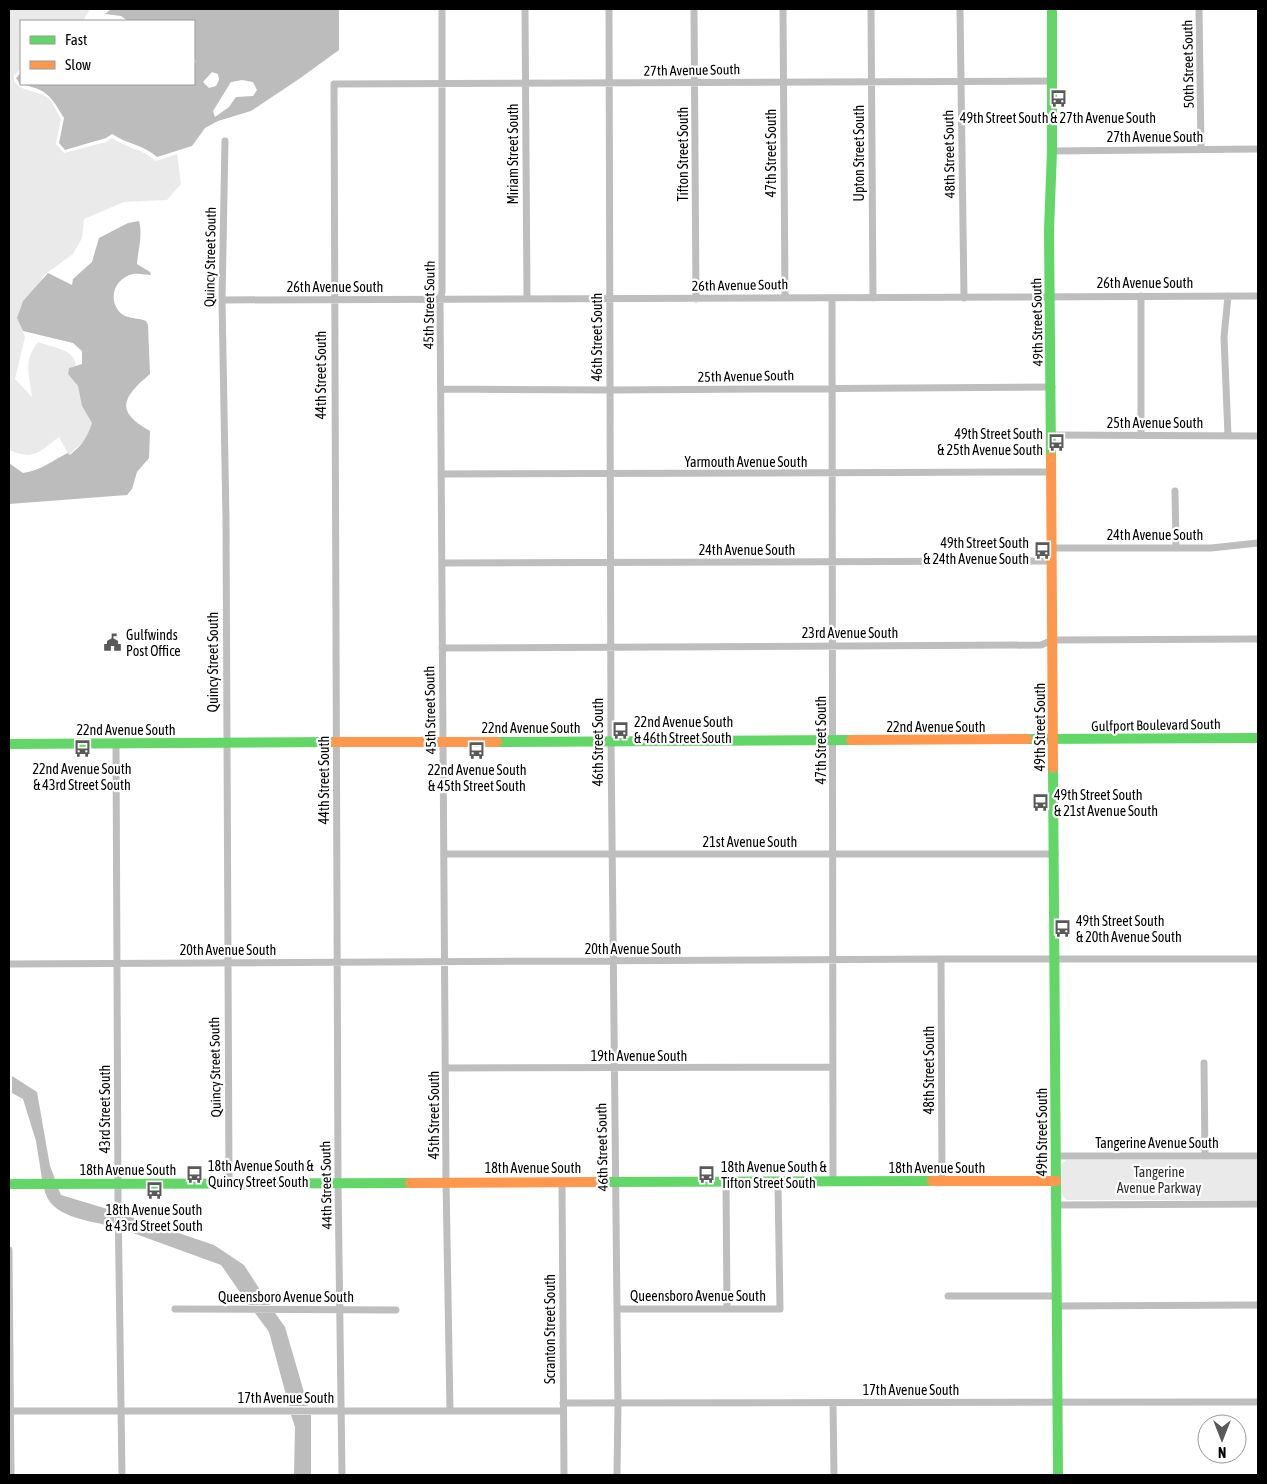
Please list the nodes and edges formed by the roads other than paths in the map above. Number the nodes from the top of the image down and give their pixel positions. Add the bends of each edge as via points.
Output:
1 (442, 9) edge
2 (525, 9) edge
3 (609, 9) edge
4 (694, 9) edge
5 (783, 9) edge
6 (871, 9) edge
7 (960, 9) edge
8 (1052, 9) edge
9 (1199, 9) edge
10 (960, 81) junction
11 (1051, 81) junction
12 (783, 82) junction
13 (871, 82) junction
14 (525, 83) junction
15 (695, 83) junction
16 (334, 84) joint
17 (442, 84) junction
18 (610, 84) junction
19 (224, 141) dead end
20 (1201, 149) junction
21 (1258, 149) edge
22 (1052, 151) junction
23 (1050, 296) junction
24 (1140, 296) junction
25 (1228, 296) junction
26 (1258, 296) edge
27 (785, 297) junction
28 (832, 298) junction
29 (873, 298) junction
30 (964, 298) junction
31 (333, 299) junction
32 (440, 299) junction
33 (526, 299) junction
34 (609, 299) junction
35 (696, 299) junction
36 (222, 300) junction
37 (1052, 387) junction
38 (831, 388) junction
39 (441, 389) junction
40 (610, 390) junction
41 (1052, 435) junction
42 (1141, 435) junction
43 (1228, 436) junction
44 (1258, 436) edge
45 (1052, 472) junction
46 (441, 474) junction
47 (611, 474) junction
48 (831, 474) junction
49 (1176, 491) dead end
50 (1258, 543) edge
51 (1052, 548) junction
52 (1176, 548) junction
53 (1052, 561) junction
54 (832, 562) junction
55 (443, 563) junction
56 (611, 564) junction
57 (1258, 639) edge
58 (1053, 640) junction
59 (833, 646) junction
60 (611, 647) junction
61 (442, 648) junction
62 (1258, 738) edge
63 (1054, 740) junction
64 (833, 741) junction
65 (443, 742) junction
66 (610, 742) junction
67 (226, 743) junction
68 (336, 743) junction
69 (9, 744) edge
70 (116, 744) junction
71 (444, 854) junction
72 (834, 854) junction
73 (1055, 854) junction
74 (612, 855) junction
75 (832, 959) junction
76 (941, 959) junction
77 (1055, 959) junction
78 (1258, 959) edge
79 (613, 961) junction
80 (337, 962) junction
81 (445, 962) junction
82 (116, 963) junction
83 (227, 963) junction
84 (9, 964) edge
85 (1204, 1064) dead end
86 (446, 1068) junction
87 (833, 1068) junction
88 (614, 1069) junction
89 (1056, 1156) junction
90 (1205, 1156) junction
91 (1258, 1156) edge
92 (446, 1181) junction
93 (1056, 1181) junction
94 (338, 1182) junction
95 (562, 1182) junction
96 (615, 1182) junction
97 (834, 1182) junction
98 (942, 1182) junction
99 (229, 1183) junction
100 (726, 1183) junction
101 (778, 1183) junction
102 (9, 1184) edge
103 (118, 1184) junction
104 (1258, 1204) edge
105 (1056, 1205) junction
106 (9, 1250) edge
107 (948, 1296) dead end
108 (1057, 1301) junction
109 (1258, 1305) edge
110 (175, 1309) dead end
111 (340, 1309) junction
112 (617, 1309) junction
113 (727, 1309) junction
114 (396, 1310) dead end
115 (1058, 1402) junction
116 (1258, 1402) edge
117 (833, 1403) junction
118 (618, 1404) junction
119 (563, 1407) junction
120 (10, 1411) edge
121 (121, 1411) junction
122 (341, 1411) junction
123 (450, 1411) junction
124 (11, 1475) edge
125 (122, 1475) edge
126 (342, 1475) edge
127 (564, 1475) edge
128 (617, 1475) edge
129 (834, 1475) edge
130 (1058, 1475) edge

1 - 17 street, 45th Street South
2 - 14 street, Miriam Street South
3 - 18 street, 46th Street South
4 - 15 street, Tifton Street South
5 - 12 street, 47th Street South
6 - 13 street, Upton Street South
7 - 10 street, 48th Street South
8 - 11 main road, 49th Street South
9 - 20 street, 50th Street South
10 - 11 street, 27th Avenue South
10 - 13 street, 27th Avenue South
10 - 30 street, 48th Street South
11 - 22 main road, 49th Street South
12 - 13 street, 27th Avenue South
12 - 15 street, 27th Avenue South
12 - 27 street, 47th Street South
13 - 29 street, Upton Street South
14 - 17 street, 27th Avenue South
14 - 18 street, 27th Avenue South
14 - 33 street, Miriam Street South
15 - 18 street, 27th Avenue South
15 - 35 street, Tifton Street South
16 - 17 street, 27th Avenue South
16 - 31 street, 44th Street South
17 - 32 street, 45th Street South
18 - 34 street, 46th Street South
19 - 36 street, Quincy Street South
20 - 21 street, 27th Avenue South
20 - 22 street, 27th Avenue South
22 - 23 main road, 49th Street South
23 - 24 street, 26th Avenue South
23 - 30 street, 26th Avenue South
23 - 37 main road, 49th Street South
24 - 25 street, 26th Avenue South
24 - 42 street
25 - 26 street, 26th Avenue South
25 - 43 street via 1224,336
27 - 28 street, 26th Avenue South
27 - 35 street, 26th Avenue South
28 - 29 street, 26th Avenue South
28 - 38 street, 47th Street South
29 - 30 street, 26th Avenue South
31 - 32 street, 26th Avenue South
31 - 36 street, 26th Avenue South
31 - 68 street, 44th Street South
32 - 33 street, 26th Avenue South
32 - 39 street, 45th Street South
33 - 34 street, 26th Avenue South
34 - 35 street, 26th Avenue South
34 - 40 street, 46th Street South
36 - 67 street, Quincy Street South
37 - 38 street, 25th Avenue South
37 - 41 main road, 49th Street South
38 - 40 street, 25th Avenue South
38 - 48 street, 47th Street South
39 - 40 street, 25th Avenue South
39 - 46 street, 45th Street South
40 - 47 street, 46th Street South
41 - 42 street, 25th Avenue South
41 - 45 main road, 49th Street South
42 - 43 street, 25th Avenue South
43 - 44 street, 25th Avenue South
45 - 48 street, Yarmouth Avenue South
45 - 51 main road, 49th Street South
46 - 47 street, Yarmouth Avenue South
46 - 55 street, 45th Street South
47 - 48 street, Yarmouth Avenue South
47 - 56 street, 46th Street South
48 - 54 street, 47th Street South
49 - 52 street
50 - 52 street, 24th Avenue South
51 - 52 street, 24th Avenue South
51 - 53 main road, 49th Street South
53 - 54 street, 24th Avenue South
53 - 58 main road, 49th Street South
54 - 56 street, 24th Avenue South
54 - 59 street, 47th Street South
55 - 56 street, 24th Avenue South
55 - 61 street, 45th Street South
56 - 60 street, 46th Street South
57 - 58 street, 23rd Avenue South
58 - 59 street, 23rd Avenue South via 1041,645
58 - 63 main road, 49th Street South
59 - 60 street, 23rd Avenue South
59 - 64 street, 47th Street South
60 - 61 street, 23rd Avenue South
60 - 66 street, 46th Street South
61 - 65 street, 45th Street South
62 - 63 main road, Gulfport Boulevard South
63 - 64 main road, 22nd Avenue South
63 - 73 main road, 49th Street South
64 - 66 main road, 22nd Avenue South
64 - 72 street, 47th Street South
65 - 66 main road, 22nd Avenue South
65 - 68 main road, 22nd Avenue South
65 - 71 street, 45th Street South
66 - 74 street, 46th Street South
67 - 68 main road, 22nd Avenue South
67 - 70 main road, 22nd Avenue South
67 - 83 street, Quincy Street South
68 - 80 street, 44th Street South
69 - 70 main road, 22nd Avenue South
70 - 82 street, 43rd Street South
71 - 74 street, 21st Avenue South
71 - 81 street, 45th Street South
72 - 73 street, 21st Avenue South
72 - 74 street, 21st Avenue South
72 - 75 street, 47th Street South
73 - 77 main road, 49th Street South
74 - 79 street, 46th Street South
75 - 76 street, 20th Avenue South
75 - 79 street, 20th Avenue South
75 - 87 street, 47th Street South
76 - 77 street, 20th Avenue South
76 - 98 street, 48th Street South
77 - 78 street, 20th Avenue South
77 - 89 main road, 49th Street South
79 - 81 street, 20th Avenue South
79 - 88 street, 46th Street South
80 - 81 street, 20th Avenue South
80 - 83 street, 20th Avenue South
80 - 94 street, 44th Street South
81 - 86 street, 45th Street South
82 - 83 street, 20th Avenue South
82 - 84 street, 20th Avenue South
82 - 103 street, 43rd Street South
83 - 99 street, Quincy Street South
85 - 90 street
86 - 88 street, 19th Avenue South
86 - 92 street, 45th Street South
87 - 88 street, 19th Avenue South
87 - 97 street, 47th Street South
88 - 96 street, 46th Street South
89 - 90 street, Tangerine Avenue South
89 - 93 main road, 49th Street South
90 - 91 street, Tangerine Avenue South
92 - 94 main road, 18th Avenue South
92 - 95 main road, 18th Avenue South
92 - 123 street, 45th Street South
93 - 98 main road, 18th Avenue South
93 - 105 main road, 49th Street South
94 - 99 main road, 18th Avenue South
94 - 111 street, 44th Street South
95 - 96 main road, 18th Avenue South
95 - 119 street, Scranton Street South
96 - 100 main road, 18th Avenue South
96 - 112 street, 46th Street South
97 - 98 main road, 18th Avenue South
97 - 101 main road, 18th Avenue South
99 - 103 main road, 18th Avenue South
100 - 101 main road, 18th Avenue South
100 - 113 street
101 - 113 street, Queensboro Avenue South via 780,1309
102 - 103 main road, 18th Avenue South
103 - 121 street, 43rd Street South
104 - 105 street
105 - 108 main road, 49th Street South
106 - 120 street
107 - 108 street
108 - 109 street
108 - 115 main road, 49th Street South
110 - 111 street, Queensboro Avenue South
111 - 114 street, Queensboro Avenue South
111 - 122 street, 44th Street South
112 - 113 street, Queensboro Avenue South
112 - 118 street, 46th Street South
115 - 116 street, 17th Avenue South
115 - 117 street, 17th Avenue South
115 - 130 main road, 49th Street South
117 - 118 street, 17th Avenue South
117 - 129 street
118 - 119 street, 17th Avenue South
118 - 128 street, 46th Street South
119 - 123 street, 17th Avenue South
119 - 127 street, Scranton Street South
120 - 121 street, 17th Avenue South
120 - 124 street
121 - 122 street, 17th Avenue South
121 - 125 street, 43rd Street South
122 - 123 street, 17th Avenue South
122 - 126 street, 44th Street South

